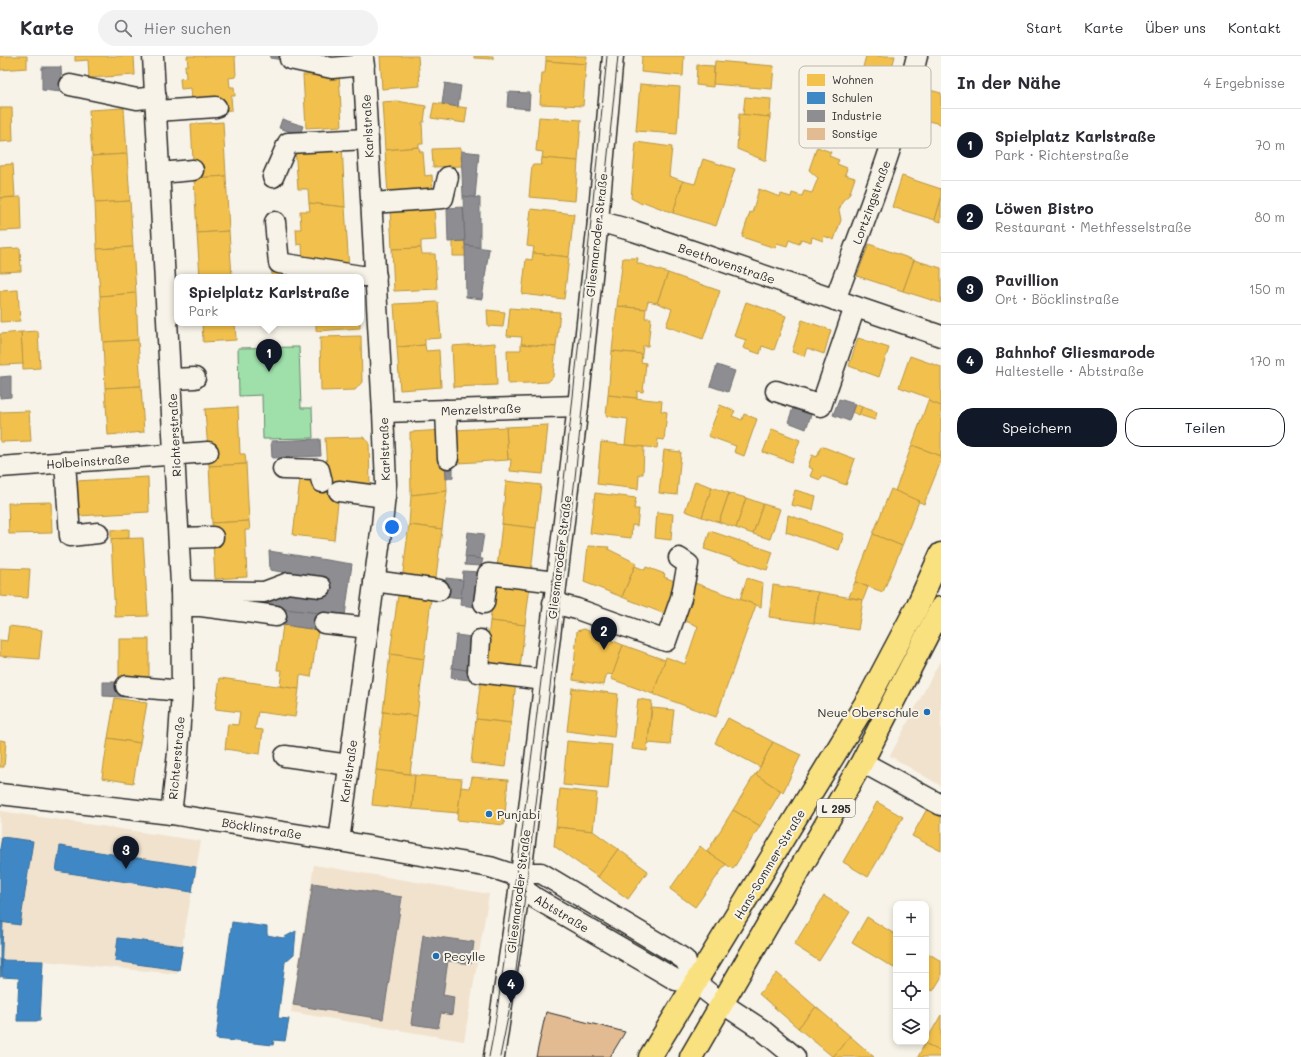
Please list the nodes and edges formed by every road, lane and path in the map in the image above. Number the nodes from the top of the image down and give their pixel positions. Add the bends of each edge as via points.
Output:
1 (153, 56) edge
2 (613, 56) edge
3 (917, 56) edge
4 (290, 59) dead end
5 (363, 60) edge
6 (914, 66) edge
7 (70, 85) dead end
8 (156, 104) junction
9 (216, 108) dead end
10 (305, 132) dead end
11 (368, 134) junction
12 (891, 148) edge
13 (193, 170) dead end
14 (160, 173) junction
15 (272, 177) dead end
16 (448, 177) dead end
17 (372, 203) junction
18 (598, 221) junction
19 (275, 222) dead end
20 (348, 274) edge
21 (371, 281) edge
22 (835, 300) junction
23 (172, 304) edge
24 (855, 307) junction
25 (941, 336) edge
26 (195, 378) dead end
27 (171, 379) junction
28 (776, 391) dead end
29 (578, 406) junction
30 (446, 410) junction
31 (383, 412) junction
32 (208, 452) dead end
33 (175, 454) junction
34 (448, 458) dead end
35 (60, 462) junction
36 (0, 467) edge
37 (283, 469) dead end
38 (322, 482) dead end
39 (339, 491) dead end
40 (55, 494) dead end
41 (385, 497) junction
42 (98, 533) dead end
43 (213, 537) dead end
44 (179, 538) junction
45 (941, 554) edge
46 (679, 558) dead end
47 (374, 582) junction
48 (556, 582) junction
49 (321, 587) dead end
50 (439, 590) dead end
51 (182, 598) junction
52 (553, 603) junction
53 (484, 604) dead end
54 (941, 608) edge
55 (276, 616) dead end
56 (324, 623) dead end
57 (368, 628) junction
58 (480, 640) dead end
59 (544, 680) junction
60 (127, 690) dead end
61 (181, 698) junction
62 (285, 756) dead end
63 (862, 762) junction
64 (350, 765) junction
65 (0, 794) edge
66 (941, 804) edge
67 (171, 814) junction
68 (339, 840) junction
69 (520, 878) junction
70 (696, 983) junction
71 (723, 1004) junction
72 (794, 1056) edge
73 (494, 1057) edge
74 (650, 1057) edge
75 (691, 1057) edge

1 - 8 street, Richterstraße
2 - 18 street, Gliesmaroder Straße
3 - 6 street, Lortzingstraße
4 - 5 street via 332,68
5 - 11 street, Karlstraße
7 - 8 street
8 - 9 street
8 - 14 street, Richterstraße
10 - 11 street
11 - 15 street via 288,143
11 - 17 street, Karlstraße
12 - 22 street, Lortzingstraße
13 - 14 street
14 - 23 street, Richterstraße
16 - 17 street via 443,198
17 - 21 street, Karlstraße
18 - 22 street, Beethovenstraße
18 - 29 street, Gliesmaroder Straße
19 - 20 street via 279,263
21 - 31 street, Karlstraße
22 - 24 street, Beethovenstraße
23 - 27 street, Richterstraße
24 - 25 street, Beethovenstraße
24 - 28 street via 821,406
26 - 27 street
27 - 33 street, Richterstraße
29 - 30 street, Menzelstraße
29 - 48 street, Gliesmaroder Straße
30 - 31 street, Menzelstraße
30 - 34 street
31 - 41 street, Karlstraße
32 - 33 street, Holbeinstraße
33 - 35 street, Holbeinstraße
33 - 44 street, Richterstraße
35 - 36 street, Holbeinstraße
35 - 40 street
35 - 42 street via 70,536
37 - 38 street via 320,470
39 - 41 street
41 - 47 street, Karlstraße
43 - 44 street
44 - 51 street, Richterstraße
45 - 70 main road, Hans-Sommer-Straße / L 295 via 917,607 870,696
46 - 52 street via 688,564 681,598 666,641
47 - 50 street
47 - 57 street, Karlstraße
48 - 52 street, Gliesmaroder Straße
48 - 53 street via 488,574
49 - 51 street via 288,583 264,592
51 - 55 street via 201,606
51 - 61 street, Richterstraße
52 - 59 street, Gliesmaroder Straße
54 - 63 main road, L 295
56 - 57 street
57 - 64 street, Karlstraße
58 - 59 street via 478,672
59 - 69 street, Gliesmaroder Straße
60 - 61 street
61 - 67 street, Richterstraße
62 - 64 street
63 - 66 street
63 - 71 main road, L 295
64 - 68 street, Karlstraße
65 - 67 street, Böcklinstraße
67 - 68 street, Böcklinstraße
68 - 69 street, Böcklinstraße via 490,867
69 - 70 street, Abtstraße via 526,891 537,899 676,980
69 - 73 street, Gliesmaroder Straße
70 - 71 street, Abtstraße
70 - 74 main road, L 295
71 - 72 street, Abtstraße via 761,1029
71 - 75 main road, L 295

